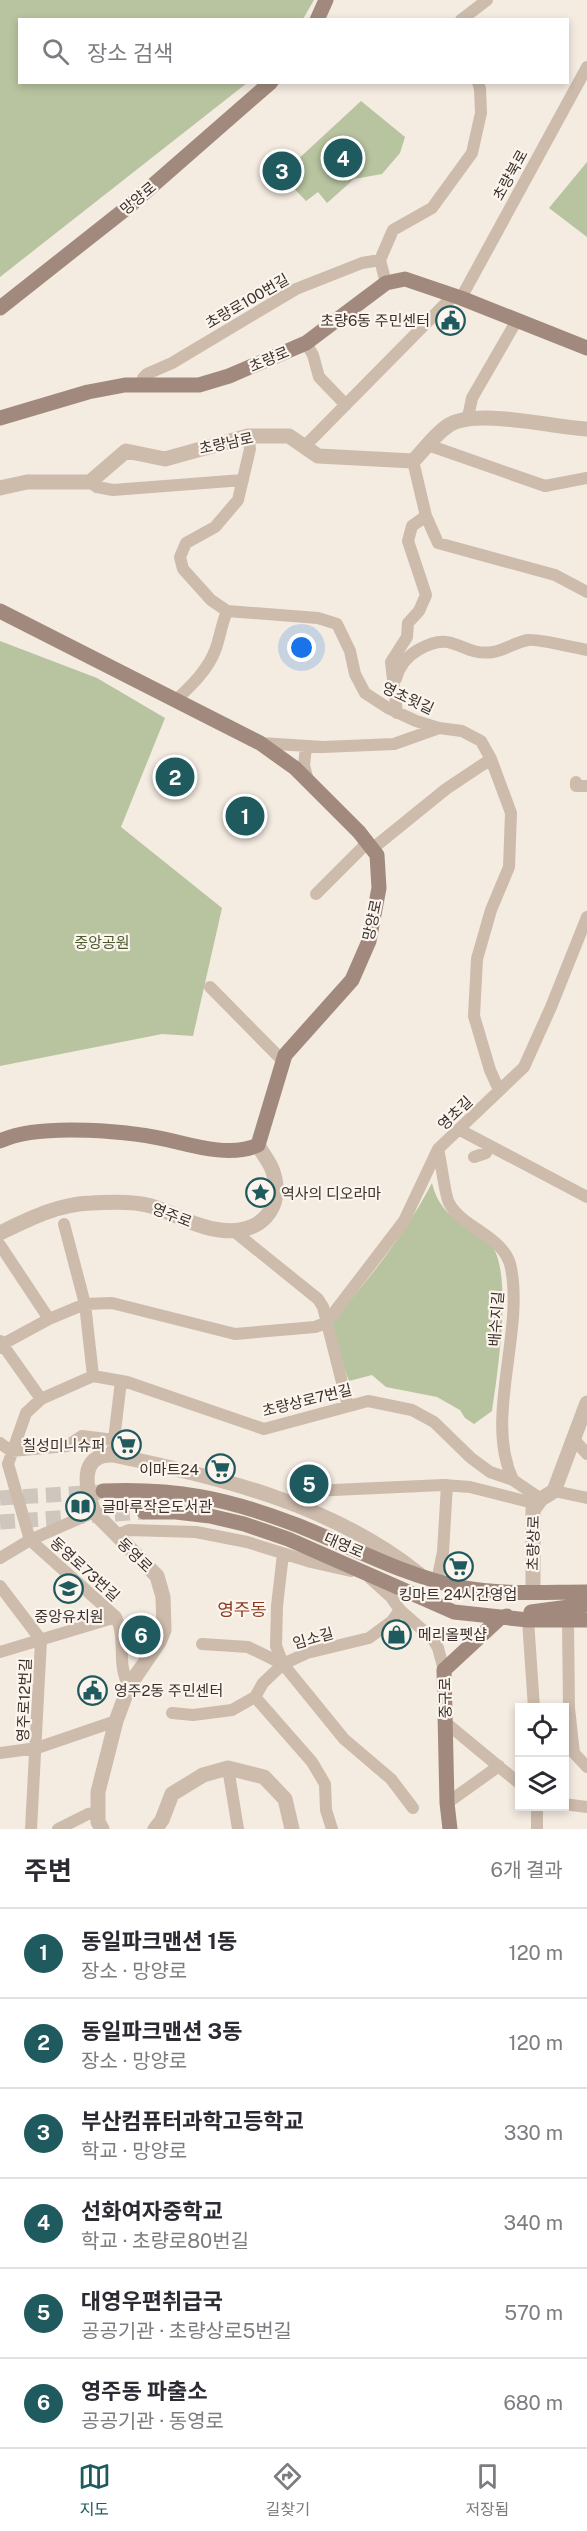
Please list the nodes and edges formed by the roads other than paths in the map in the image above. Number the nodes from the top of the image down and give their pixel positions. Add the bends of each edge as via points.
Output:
1 (326, 0) edge
2 (487, 0) edge
3 (317, 18) edge
4 (464, 18) edge
5 (587, 67) edge
6 (269, 84) edge
7 (479, 84) edge
8 (380, 260) junction
9 (386, 283) junction
10 (457, 297) junction
11 (0, 308) edge
12 (517, 320) junction
13 (306, 343) junction
14 (587, 348) edge
15 (143, 386) junction
16 (346, 405) junction
17 (468, 417) junction
18 (0, 418) edge
19 (587, 429) edge
20 (248, 436) junction
21 (428, 446) junction
22 (304, 447) junction
23 (413, 461) junction
24 (587, 478) edge
25 (243, 480) junction
26 (90, 482) junction
27 (0, 488) edge
28 (426, 516) junction
29 (587, 592) edge
30 (227, 610) junction
31 (0, 611) edge
32 (587, 650) edge
33 (395, 682) junction
34 (175, 700) junction
35 (397, 713) junction
36 (439, 728) junction
37 (260, 743) junction
38 (306, 747) junction
39 (491, 759) junction
40 (309, 782) junction
41 (370, 846) junction
42 (316, 894) dead end
43 (587, 917) edge
44 (210, 987) dead end
45 (284, 1061) junction
46 (499, 1090) junction
47 (460, 1130) junction
48 (0, 1141) edge
49 (258, 1145) junction
50 (438, 1149) junction
51 (587, 1197) edge
52 (64, 1224) dead end
53 (235, 1232) junction
54 (0, 1233) edge
55 (0, 1245) edge
56 (85, 1304) junction
57 (49, 1319) junction
58 (326, 1323) junction
59 (1, 1345) edge
60 (93, 1376) junction
61 (121, 1381) junction
62 (41, 1399) junction
63 (587, 1402) edge
64 (348, 1406) junction
65 (573, 1438) junction
66 (0, 1443) edge
67 (114, 1447) junction
68 (11, 1451) junction
69 (587, 1454) edge
70 (513, 1480) junction
71 (447, 1485) junction
72 (103, 1491) tunnel mouth
73 (587, 1497) edge
74 (544, 1498) junction
75 (298, 1506) junction
76 (94, 1512) junction
77 (144, 1512) tunnel mouth
78 (116, 1536) junction
79 (30, 1540) junction
80 (371, 1541) junction
81 (283, 1554) junction
82 (370, 1556) junction
83 (0, 1558) edge
84 (365, 1574) junction
85 (421, 1576) junction
86 (437, 1581) junction
87 (0, 1586) edge
88 (500, 1592) junction
89 (533, 1592) junction
90 (587, 1592) edge
91 (400, 1610) junction
92 (116, 1617) junction
93 (500, 1618) junction
94 (528, 1620) junction
95 (568, 1620) junction
96 (587, 1620) edge
97 (41, 1640) junction
98 (202, 1644) dead end
99 (0, 1652) edge
100 (283, 1664) junction
101 (444, 1670) junction
102 (129, 1686) junction
103 (255, 1698) junction
104 (534, 1703) edge
105 (172, 1713) dead end
106 (116, 1720) junction
107 (445, 1722) junction
108 (37, 1748) junction
109 (0, 1753) edge
110 (498, 1766) junction
111 (587, 1767) edge
112 (228, 1768) junction
113 (515, 1781) edge
114 (447, 1803) junction
115 (569, 1805) edge
116 (587, 1807) edge
117 (413, 1808) dead end
118 (537, 1811) edge
119 (97, 1813) junction
120 (31, 1829) edge
121 (58, 1829) edge
122 (102, 1829) edge
123 (154, 1829) edge
124 (238, 1829) edge
125 (292, 1829) edge
126 (332, 1829) edge
127 (450, 1829) edge
128 (537, 1829) edge

1 - 3 main road
2 - 4 street
5 - 10 street, 초량북로
6 - 11 main road, 망양로 via 128,207
7 - 8 street via 481,113 472,153 432,208 393,230
8 - 9 street
8 - 15 street, 초량로100번길 via 362,262 296,289 147,374
9 - 10 main road via 405,279
9 - 13 main road, 초량로
10 - 12 main road
10 - 16 street, 초량북로
12 - 14 main road
12 - 17 street via 472,398
13 - 15 main road, 초량로 via 199,386
13 - 16 street via 319,377
15 - 18 main road, 초량로 via 124,385 88,392
16 - 22 street, 초량북로
17 - 19 street
17 - 21 street via 449,425
20 - 22 street, 초량남로 via 289,436
20 - 25 street via 250,449
20 - 26 street, 초량남로 via 165,459 126,450
21 - 23 street
21 - 24 street via 545,486
22 - 23 street, 초량남로 via 318,456
23 - 28 street
25 - 26 street via 113,490 97,488
25 - 30 street via 238,500 230,511 215,526 186,543 180,557 183,569 211,600
26 - 27 street via 27,482
28 - 29 street via 438,543 555,574
28 - 33 street via 411,526 408,541 426,595 391,662
30 - 34 street via 216,648 205,668
30 - 35 street, 영초윗길 via 318,618 337,624 365,693
31 - 34 main road
32 - 33 street via 530,639 493,652 479,652 449,641 432,641 413,652 399,667
33 - 35 street
34 - 37 main road
35 - 36 street, 영초윗길
36 - 38 street via 394,744
36 - 39 street, 영초윗길 via 462,731 481,741
37 - 38 street
37 - 40 main road
38 - 40 street via 304,765
39 - 41 street
39 - 46 street, 영초윗길 via 511,813 509,867 477,959 474,1016
40 - 41 main road
41 - 42 street
41 - 45 main road, 망양로 via 377,855 379,888 369,941 352,980
43 - 46 street, 영초길 via 524,1067
44 - 45 street
45 - 49 main road, 망양로
46 - 47 street, 영초길
47 - 50 street, 영초길
47 - 51 street
48 - 49 main road via 44,1132 106,1130 240,1151
49 - 53 street via 272,1167 276,1185 274,1204 267,1217
50 - 58 street, 영초길 via 404,1221
50 - 70 street, 배수지길 via 448,1202 498,1246 510,1264 515,1296 503,1394 507,1467
52 - 56 street
53 - 54 street, 영주로 via 199,1226 148,1205 90,1203 45,1212
53 - 58 street via 318,1299
55 - 57 street
56 - 57 street
56 - 58 street via 112,1304 235,1334
56 - 60 street
57 - 59 street
58 - 64 street
59 - 62 street
60 - 61 street, 초량상로7번길
60 - 62 street, 동영로73번길
61 - 64 street, 초량상로7번길 via 264,1429
61 - 67 street
62 - 68 street, 동영로73번길 via 26,1413
63 - 65 street, 초량상로
64 - 70 street, 초량상로7번길 via 368,1401 412,1410 434,1422 490,1472
65 - 69 street
65 - 74 street, 초량상로
66 - 68 street
67 - 68 street via 82,1436 67,1446
67 - 75 street
67 - 76 street via 93,1459 89,1466
68 - 79 street, 동영로73번길 via 8,1464
70 - 74 street, 초량상로7번길
71 - 74 street
71 - 75 street via 312,1491
71 - 86 street
72 - 82 main road, 대영로 via 163,1491 231,1503 295,1524
73 - 74 street
74 - 89 street, 초량상로 via 533,1510
75 - 80 street via 351,1528
76 - 78 street, 동영로
76 - 79 street
77 - 84 main road, 대영로 via 188,1513 244,1524
78 - 81 street via 129,1530 196,1532
78 - 102 street, 동영로 via 157,1576 163,1597 164,1632
79 - 83 street
79 - 92 street, 동영로73번길
80 - 82 street via 379,1555
80 - 85 street
81 - 84 street
81 - 100 street via 276,1646
82 - 85 main road, 대영로
84 - 91 street
84 - 93 main road, 대영로 via 454,1612
85 - 86 main road, 대영로
86 - 88 main road, 대영로
87 - 97 street, 영주로12번길
88 - 89 main road, 대영로
88 - 93 main road via 584,1605
89 - 90 main road, 대영로
91 - 100 street, 임소길 via 369,1638 307,1653
91 - 101 street via 433,1639
92 - 97 street
92 - 102 street, 동영로73번길 via 122,1628 122,1675
93 - 94 main road, 대영로
93 - 101 main road, 중구로
94 - 95 main road, 대영로
94 - 104 street
95 - 96 main road, 대영로
95 - 111 street via 574,1753
97 - 99 street
97 - 108 street, 영주로12번길
98 - 100 street via 248,1647
100 - 103 street, 임소길 via 263,1683
100 - 117 street via 344,1739 391,1779
101 - 107 main road, 중구로
102 - 106 street, 동영로
103 - 105 street, 임소길 via 232,1710 193,1715
103 - 126 street via 312,1762 325,1784 326,1810
106 - 108 street
106 - 119 street, 동영로 via 98,1792
107 - 110 street
107 - 114 main road, 중구로
108 - 109 street
108 - 120 street, 영주로12번길
110 - 113 street
110 - 114 street
112 - 123 street via 203,1775 172,1794
112 - 124 street
112 - 125 street via 264,1777 285,1799
114 - 127 main road, 중구로
115 - 116 street
118 - 128 street
119 - 121 street
119 - 122 street, 동영로

